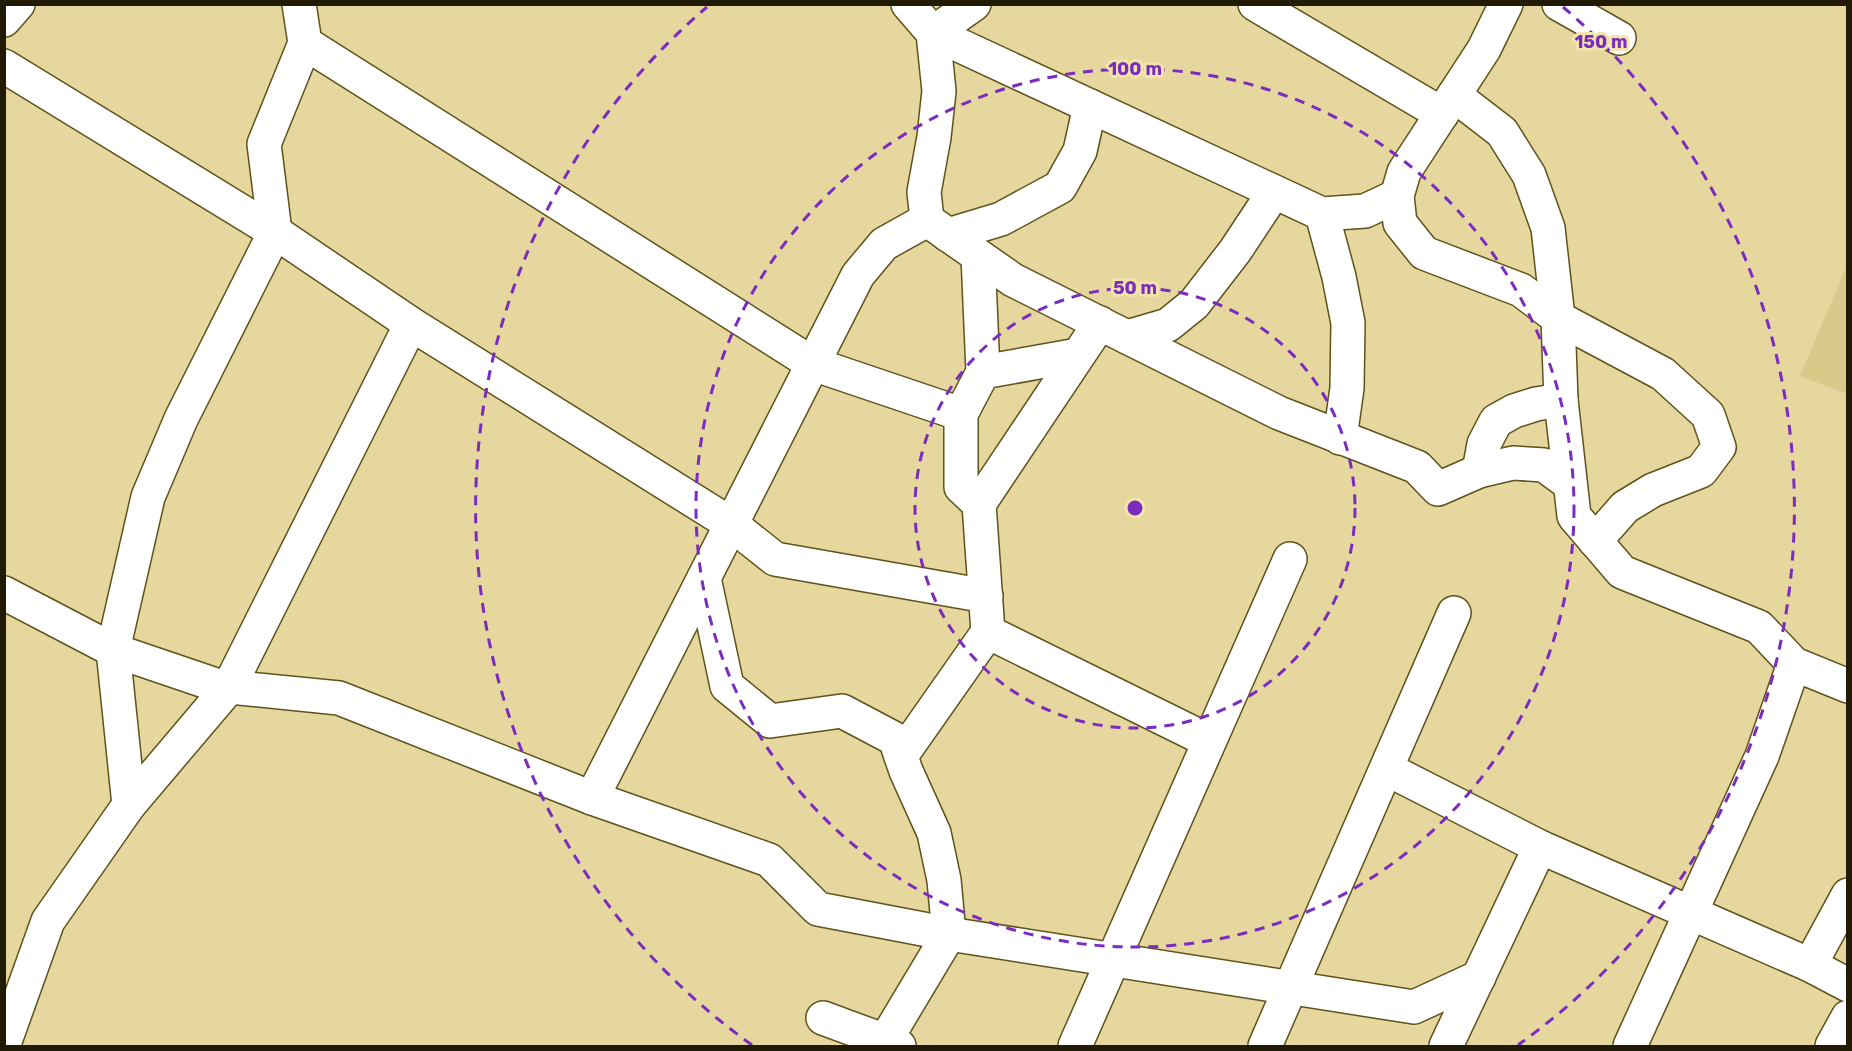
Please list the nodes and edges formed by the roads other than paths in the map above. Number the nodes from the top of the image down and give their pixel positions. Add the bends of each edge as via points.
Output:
1 (18, 4) edge
2 (299, 4) edge
3 (908, 4) edge
4 (974, 4) edge
5 (1255, 4) edge
6 (1506, 4) edge
7 (1559, 4) edge
8 (1294, 15) edge
9 (4, 20) edge
10 (933, 33) junction
11 (1619, 38) dead end
12 (305, 43) junction
13 (4, 66) edge
14 (1448, 105) junction
15 (1090, 106) junction
16 (1274, 192) junction
17 (1397, 196) junction
18 (1322, 214) junction
19 (937, 228) junction
20 (275, 232) junction
21 (978, 256) junction
22 (1558, 318) junction
23 (411, 324) junction
24 (1113, 330) junction
25 (1078, 356) junction
26 (813, 364) junction
27 (983, 372) junction
28 (1561, 400) junction
29 (961, 414) junction
30 (1340, 438) junction
31 (1479, 471) junction
32 (1570, 484) junction
33 (979, 504) junction
34 (731, 524) junction
35 (1595, 541) junction
36 (1290, 558) dead end
37 (704, 578) junction
38 (4, 593) edge
39 (986, 596) junction
40 (1454, 613) dead end
41 (988, 632) junction
42 (113, 650) junction
43 (1794, 664) junction
44 (1848, 686) edge
45 (229, 687) junction
46 (1209, 741) junction
47 (901, 756) junction
48 (1387, 769) junction
49 (592, 798) junction
50 (129, 805) junction
51 (1540, 847) junction
52 (1848, 895) edge
53 (1690, 913) junction
54 (949, 934) junction
55 (1113, 960) junction
56 (1810, 965) junction
57 (1479, 977) junction
58 (1848, 985) edge
59 (1291, 988) junction
60 (1848, 1017) edge
61 (823, 1018) dead end
62 (4, 1044) edge
63 (889, 1045) edge
64 (1075, 1047) edge
65 (1265, 1047) edge
66 (1446, 1047) edge
67 (1630, 1047) edge
68 (1832, 1047) edge

1 - 9 street
2 - 12 street
3 - 10 street
4 - 10 street
5 - 8 street
6 - 14 street via 1484,49
7 - 11 street
8 - 14 street
10 - 15 street
10 - 19 street via 939,91 924,192
12 - 20 street via 264,144
12 - 26 street
13 - 20 street
14 - 17 street via 1404,172
14 - 22 street via 1502,132 1529,176 1548,228
15 - 16 street
15 - 19 street via 1080,151 1060,187 1001,219
16 - 18 street
16 - 24 street via 1236,251 1194,304 1168,325
17 - 18 street via 1365,211
17 - 22 street via 1400,223 1424,253 1521,290
18 - 30 street via 1348,323 1347,388
19 - 21 street
19 - 26 street via 884,244 858,275
20 - 23 street
20 - 42 street via 181,419 148,497
21 - 24 street via 1013,280
21 - 27 street
22 - 28 street
22 - 35 street via 1663,374 1708,415 1719,447 1701,471 1653,490 1624,507
23 - 34 street
23 - 45 street
24 - 25 street
24 - 30 street via 1278,414
25 - 27 street
25 - 33 street
26 - 29 street
26 - 34 street
27 - 29 street
28 - 31 street via 1514,411 1496,422 1484,444
28 - 32 street
29 - 33 street via 961,487
30 - 31 street via 1417,467 1438,489
31 - 32 street via 1513,463 1544,465
32 - 35 street via 1574,516
33 - 39 street
34 - 37 street
34 - 39 street via 775,559
35 - 43 street via 1622,572 1758,627
36 - 46 street
37 - 47 street via 728,686 770,721 842,711 895,739
37 - 49 street
38 - 42 street
39 - 41 street
40 - 48 street
41 - 46 street
41 - 47 street
42 - 45 street
42 - 50 street
43 - 44 street
43 - 53 street via 1762,756
45 - 49 street via 339,698
45 - 50 street
46 - 55 street
47 - 54 street via 934,833
48 - 51 street
48 - 59 street
49 - 54 street via 769,860 818,909
50 - 62 street via 48,921
51 - 53 street
51 - 57 street
52 - 56 street
53 - 56 street
53 - 67 street
54 - 55 street
54 - 63 street
55 - 59 street
55 - 64 street
56 - 58 street
57 - 59 street via 1414,1007
57 - 66 street
59 - 65 street
60 - 68 street
61 - 63 street

